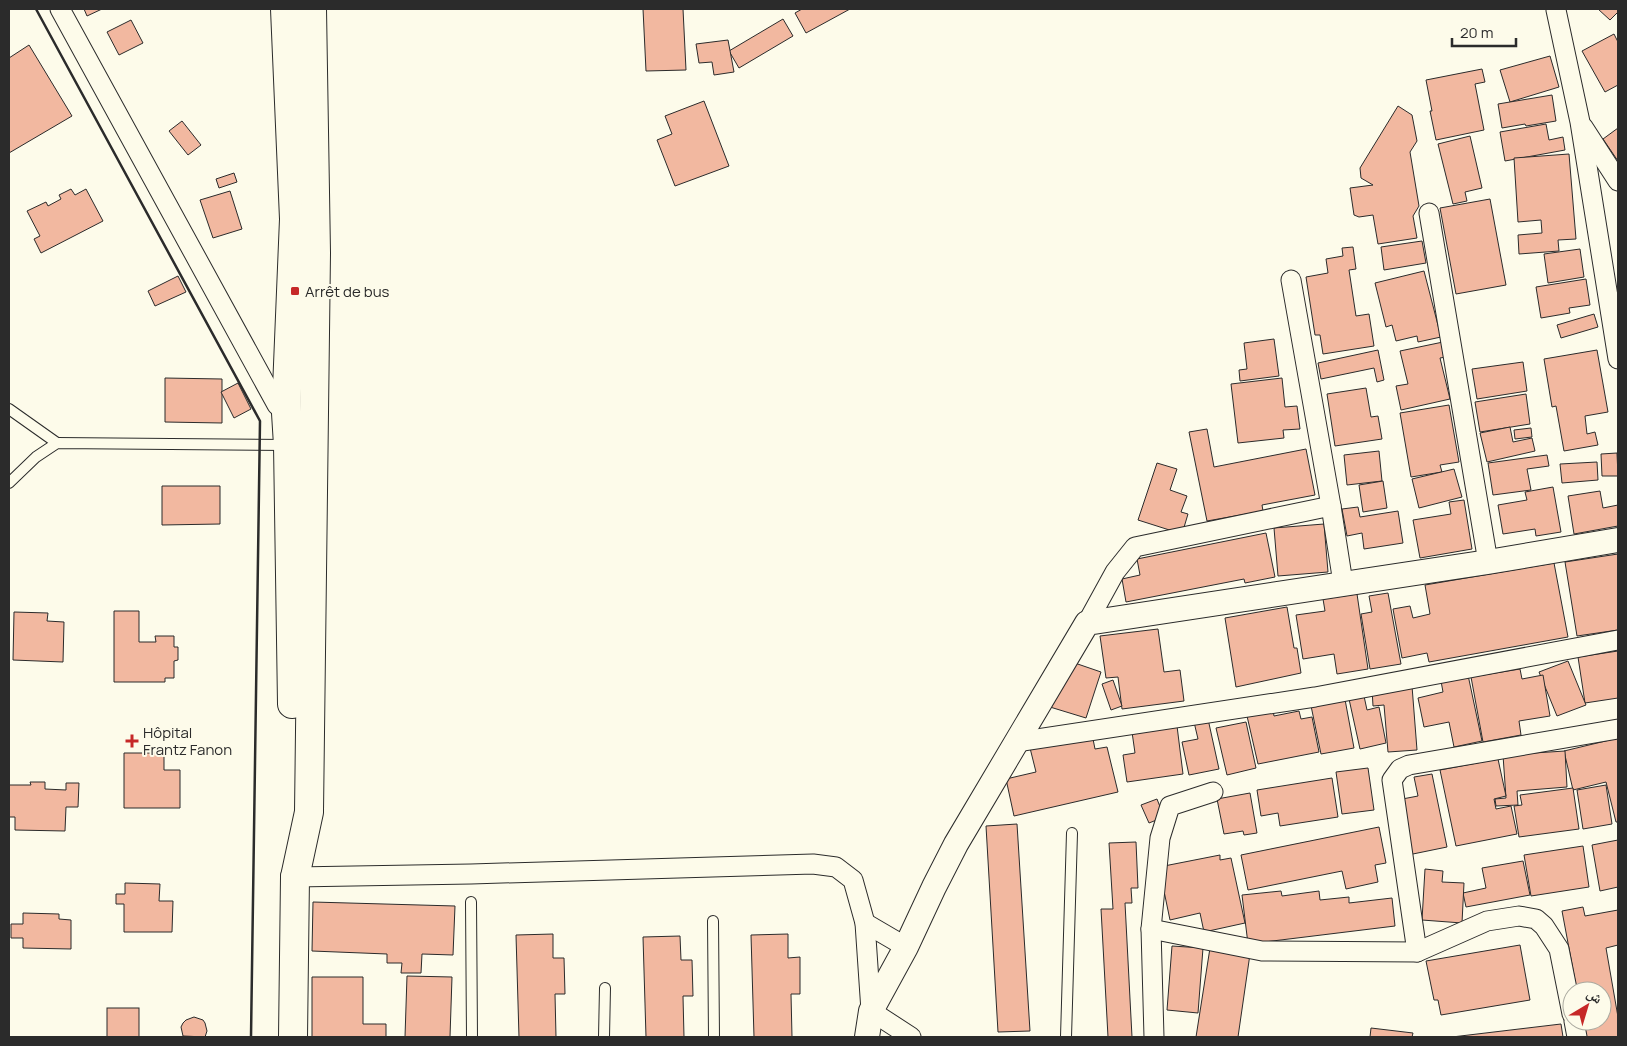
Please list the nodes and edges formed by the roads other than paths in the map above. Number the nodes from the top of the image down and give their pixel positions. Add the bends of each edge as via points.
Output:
1 (60, 9) edge
2 (285, 9) edge
3 (312, 9) edge
4 (1556, 10) edge
5 (1580, 122) junction
6 (1618, 181) edge
7 (1429, 213) dead end
8 (1291, 280) dead end
9 (1618, 359) edge
10 (9, 409) edge
11 (286, 413) junction
12 (314, 422) junction
13 (58, 443) junction
14 (288, 445) junction
15 (9, 483) edge
16 (1331, 506) junction
17 (1618, 540) edge
18 (1488, 562) junction
19 (1343, 583) junction
20 (1088, 623) junction
21 (1618, 640) edge
22 (1618, 728) edge
23 (1016, 742) junction
24 (1213, 792) dead end
25 (1072, 833) dead end
26 (296, 877) junction
27 (471, 902) dead end
28 (713, 921) dead end
29 (865, 923) junction
30 (1151, 930) junction
31 (906, 947) junction
32 (1417, 952) junction
33 (1565, 981) edge
34 (605, 988) dead end
35 (871, 1011) junction
36 (293, 1037) edge
37 (472, 1037) edge
38 (604, 1037) edge
39 (714, 1037) edge
40 (867, 1037) edge
41 (911, 1037) edge
42 (1066, 1037) edge
43 (1154, 1037) edge

1 - 11 street via 277,405
2 - 11 main road via 294,219
3 - 12 main road via 316,226
4 - 5 street
5 - 6 street
5 - 9 street
7 - 18 street
8 - 16 street
10 - 13 lane
11 - 12 street
11 - 14 main road
12 - 26 main road via 309,812
13 - 14 lane
13 - 15 lane via 36,457
14 - 26 main road
16 - 19 street
16 - 20 street via 1135,547 1115,572
17 - 18 street
18 - 19 street
19 - 20 street
20 - 23 street
21 - 23 street via 1315,697
22 - 32 street via 1409,765 1400,770 1392,780
23 - 31 street via 956,844
24 - 30 street via 1170,806 1160,838
25 - 42 lane
26 - 29 street via 813,864 836,867 853,880
26 - 36 main road
27 - 37 lane
28 - 39 lane
29 - 31 street
29 - 35 street
30 - 32 street via 1262,951
30 - 43 street
31 - 35 street
32 - 33 street via 1487,921 1518,916 1536,919 1559,949
34 - 38 lane
35 - 40 street
35 - 41 street

